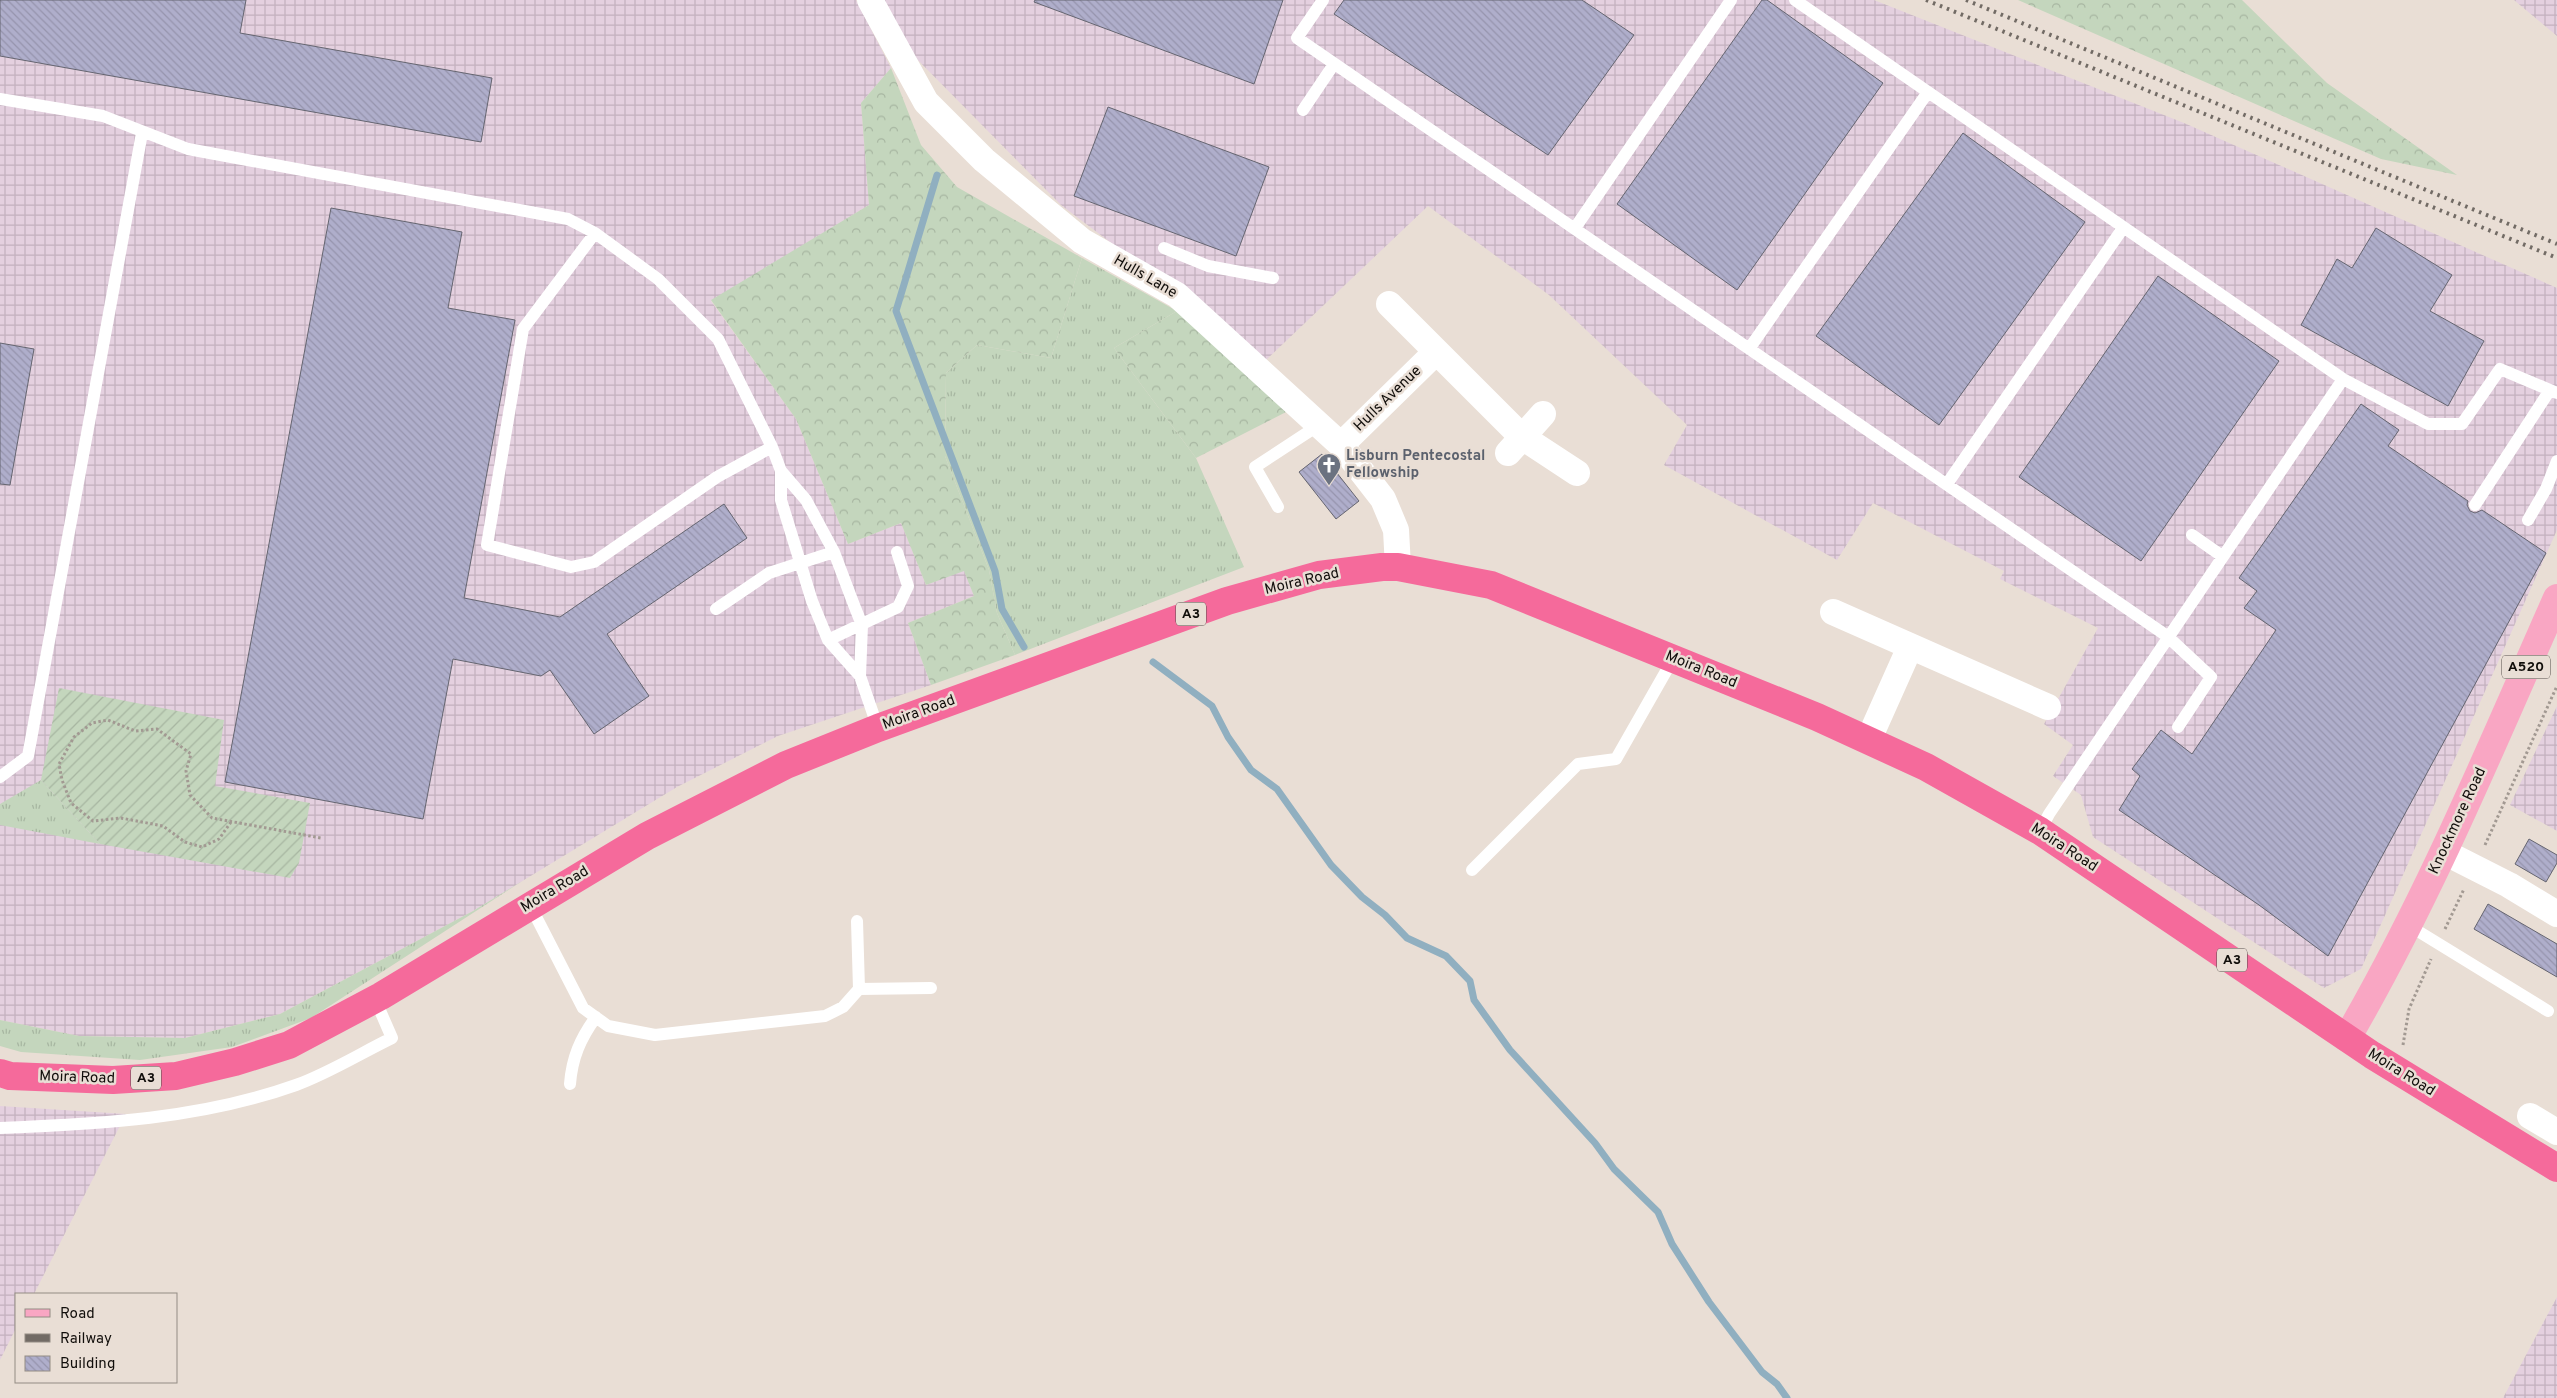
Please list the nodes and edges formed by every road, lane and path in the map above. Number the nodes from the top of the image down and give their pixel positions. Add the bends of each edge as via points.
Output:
1 (870, 0) edge
2 (1323, 0) edge
3 (1732, 0) edge
4 (1795, 0) edge
5 (1334, 64) junction
6 (1928, 92) junction
7 (0, 99) edge
8 (1303, 110) dead end
9 (142, 133) junction
10 (1575, 228) junction
11 (2124, 228) junction
12 (595, 233) junction
13 (1164, 248) dead end
14 (1273, 278) dead end
15 (1389, 304) dead end
16 (1749, 349) junction
17 (1436, 352) junction
18 (2343, 379) junction
19 (2553, 392) edge
20 (1542, 414) dead end
21 (1319, 425) junction
22 (1340, 445) junction
23 (1515, 445) junction
24 (772, 447) junction
25 (2557, 461) edge
26 (781, 471) junction
27 (1577, 473) dead end
28 (1947, 484) junction
29 (2475, 505) dead end
30 (1278, 507) dead end
31 (2528, 520) dead end
32 (2192, 535) dead end
33 (834, 552) junction
34 (897, 552) dead end
35 (2222, 556) junction
36 (800, 564) junction
37 (1398, 567) junction
38 (2557, 598) edge
39 (716, 610) dead end
40 (1833, 612) dead end
41 (862, 625) junction
42 (2167, 636) junction
43 (828, 640) junction
44 (1910, 647) junction
45 (1673, 659) junction
46 (860, 676) junction
47 (2048, 707) dead end
48 (2178, 727) dead end
49 (878, 728) junction
50 (1868, 741) junction
51 (0, 777) edge
52 (231, 822) junction
53 (2040, 832) junction
54 (321, 838) dead end
55 (2444, 852) junction
56 (1472, 870) dead end
57 (530, 905) junction
58 (2557, 914) edge
59 (857, 921) dead end
60 (2408, 925) junction
61 (930, 988) dead end
62 (859, 989) junction
63 (375, 999) junction
64 (2548, 1011) dead end
65 (596, 1017) junction
66 (2347, 1038) junction
67 (0, 1073) edge
68 (570, 1084) dead end
69 (2530, 1116) dead end
70 (0, 1128) edge
71 (2557, 1132) edge
72 (2557, 1168) edge

1 - 21 street, Hulls Lane via 926,102 984,160 1082,241 1177,295
2 - 5 lane via 1296,38
3 - 10 lane
4 - 6 lane
5 - 8 lane
5 - 10 lane
6 - 11 lane
6 - 16 lane
7 - 9 lane via 103,116
9 - 12 lane via 188,149 568,219
9 - 51 lane via 28,756
10 - 16 lane
11 - 18 lane
11 - 28 lane
12 - 24 lane via 658,279 718,339
12 - 24 lane via 523,329 487,545 571,566 594,562 717,477
13 - 14 lane via 1208,266
15 - 17 street
16 - 28 lane
17 - 22 street, Hulls Avenue
17 - 23 street
18 - 19 lane via 2428,424 2462,424 2500,369
18 - 35 lane
19 - 29 lane
20 - 23 street
21 - 22 street, Hulls Lane
21 - 30 lane via 1255,467
22 - 37 street, Hulls Lane via 1383,498 1396,530
23 - 27 street
24 - 26 lane
25 - 31 lane
26 - 33 lane via 806,500
26 - 36 lane via 781,500
28 - 42 lane
32 - 35 lane
33 - 36 lane
33 - 41 lane
34 - 41 lane via 908,586 898,607
35 - 42 lane
36 - 39 lane via 769,573
36 - 43 lane
37 - 45 highway, Moira Road / A3 via 1491,585
37 - 49 highway, Moira Road / A3 via 1319,575 1227,601
38 - 55 main road, Knockmore Road / A520
40 - 44 street
41 - 43 lane
41 - 46 lane
42 - 48 lane via 2211,677
42 - 53 lane
43 - 46 lane
44 - 47 street
44 - 50 street
45 - 50 highway, Moira Road / A3
45 - 56 lane via 1616,759 1578,764
46 - 49 lane
49 - 57 highway, Moira Road / A3 via 778,769 647,836
50 - 53 highway, Moira Road / A3 via 1926,767
52 - 52 path via 212,818 190,795 186,772 191,754 157,729 134,731 108,720 92,723 74,737 59,764 71,803 93,821 121,818 163,826 185,842 202,847 219,839
52 - 54 path
53 - 66 highway, Moira Road / A3
55 - 58 street
55 - 60 main road, Knockmore Road / A520
57 - 63 highway, Moira Road / A3
57 - 65 lane via 583,1008
59 - 62 lane
60 - 64 lane
60 - 66 main road, Knockmore Road / A520
61 - 62 lane
62 - 65 lane via 843,1007 825,1016 655,1035 608,1026
63 - 67 highway, Moira Road / A3 via 289,1045 176,1076 113,1080
63 - 70 lane via 392,1038 297,1084 206,1111 93,1124
65 - 68 lane via 582,1036 572,1062
66 - 72 highway, Moira Road / A3
69 - 71 street

